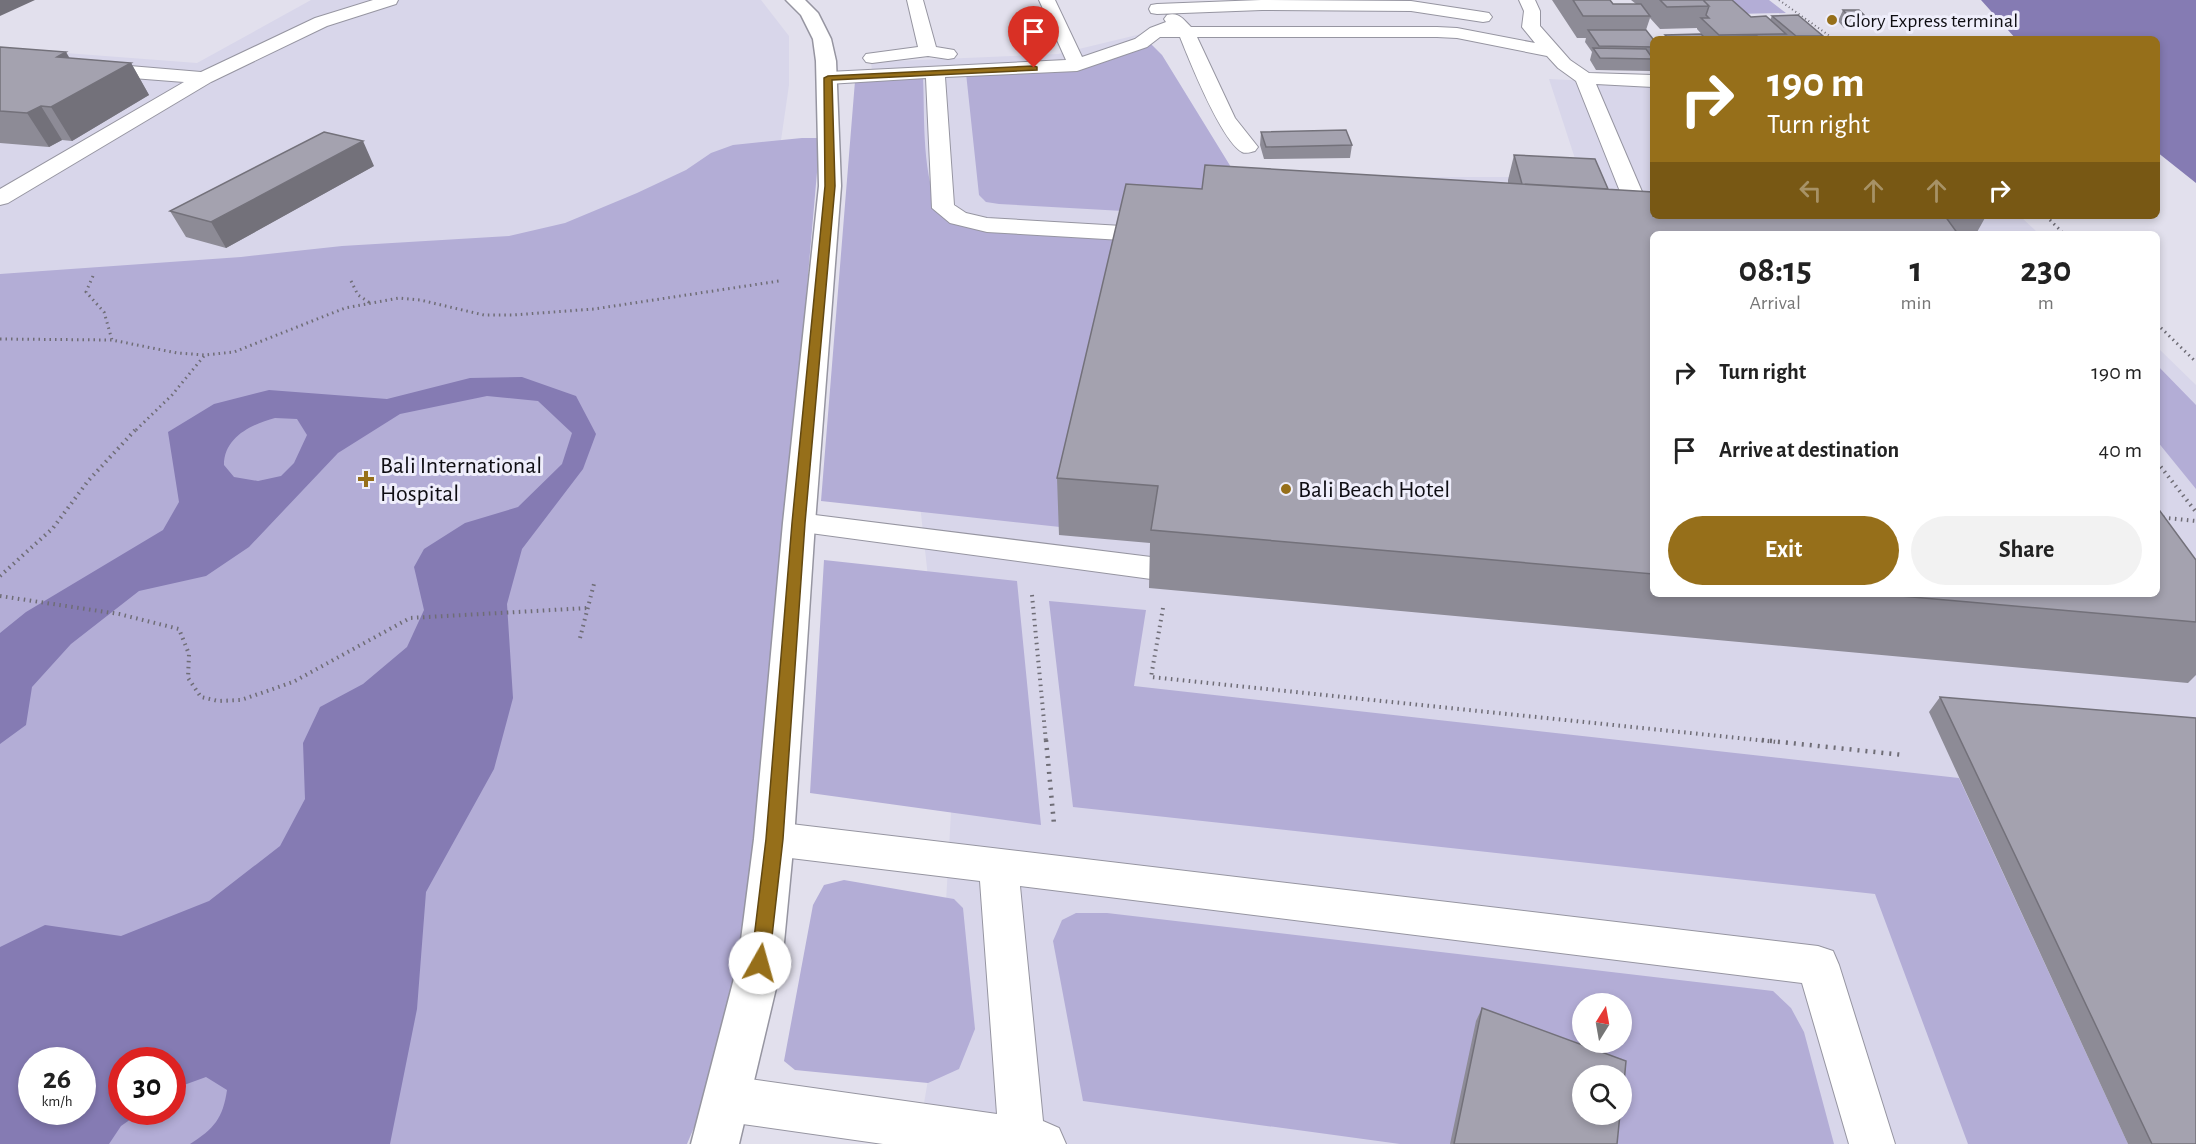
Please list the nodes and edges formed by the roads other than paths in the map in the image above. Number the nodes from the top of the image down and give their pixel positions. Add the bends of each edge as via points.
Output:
1 (390, 0) edge
2 (795, 0) edge
3 (915, 0) edge
4 (1047, 0) edge
5 (1141, 0) edge
6 (1527, 0) edge
7 (1157, 9) junction
8 (1531, 27) junction
9 (1183, 28) junction
10 (928, 51) junction
11 (1551, 51) junction
12 (1077, 65) junction
13 (79, 68) edge
14 (827, 70) junction
15 (957, 72) junction
16 (935, 74) junction
17 (204, 78) junction
18 (1584, 78) junction
19 (1650, 81) edge
20 (1248, 147) dead end
21 (0, 175) edge
22 (34, 178) junction
23 (0, 198) edge
24 (1650, 231) edge
25 (1176, 236) edge
26 (799, 523) junction
27 (1151, 568) edge
28 (774, 839) junction
29 (999, 867) junction
30 (728, 1098) junction
31 (1033, 1142) edge
32 (715, 1144) edge
33 (1872, 1144) edge

1 - 17 lane via 321,22
2 - 14 street via 809,13 822,39
3 - 10 lane
4 - 12 lane
5 - 7 lane
6 - 8 lane via 1532,11
7 - 8 lane via 1411,6
7 - 9 lane
8 - 11 lane
9 - 11 lane via 1456,33
9 - 12 lane via 1156,32 1141,43
9 - 20 lane via 1226,119
10 - 14 lane
10 - 15 lane via 955,55
11 - 18 lane
12 - 15 lane
13 - 17 lane
14 - 16 lane
14 - 26 street via 830,186
15 - 16 lane
16 - 25 lane via 944,208 958,218 987,225
17 - 22 lane
18 - 19 lane
18 - 24 lane
21 - 22 lane
22 - 23 lane
26 - 27 lane
26 - 28 street
28 - 29 lane
28 - 30 street via 760,963
29 - 31 lane
29 - 33 lane via 1818,965
30 - 31 lane
30 - 32 street

